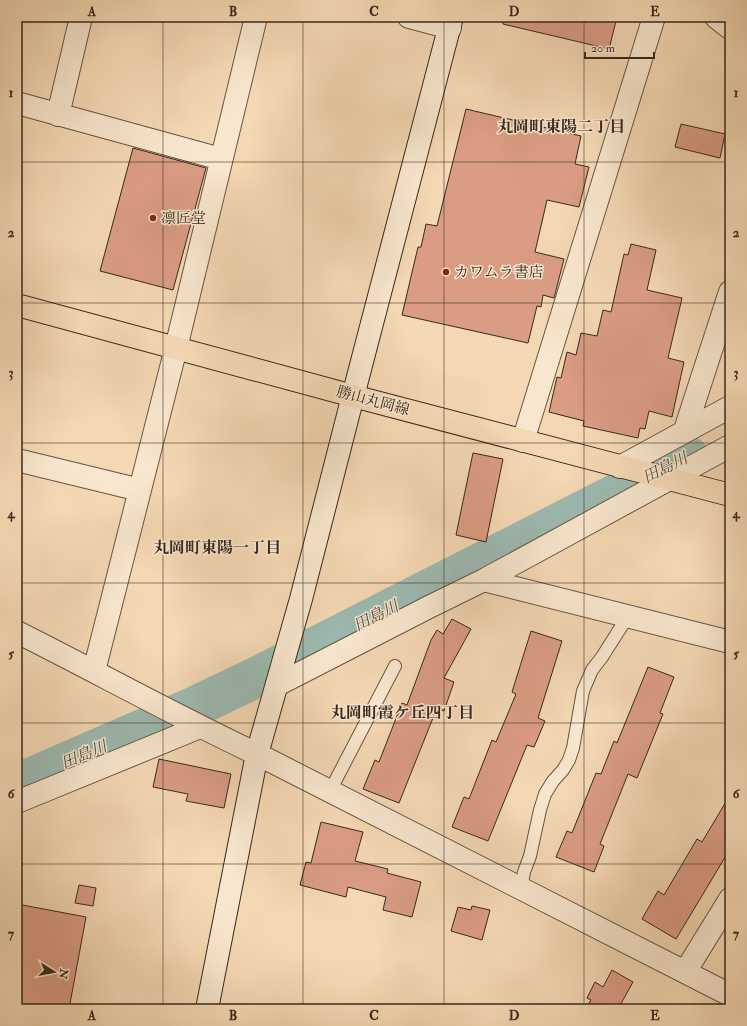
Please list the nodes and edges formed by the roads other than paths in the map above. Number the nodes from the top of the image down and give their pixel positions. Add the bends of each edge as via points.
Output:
1 (81, 17) edge
2 (256, 17) edge
3 (409, 17) edge
4 (654, 17) edge
5 (716, 17) edge
6 (451, 22) edge
7 (730, 28) edge
8 (17, 103) edge
9 (58, 116) junction
10 (222, 159) junction
11 (730, 292) edge
12 (17, 305) edge
13 (176, 348) junction
14 (353, 396) junction
15 (730, 407) edge
16 (685, 430) junction
17 (523, 441) junction
18 (730, 446) edge
19 (17, 460) edge
20 (620, 467) junction
21 (668, 479) junction
22 (140, 490) junction
23 (730, 495) edge
24 (484, 580) junction
25 (628, 616) junction
26 (17, 632) edge
27 (730, 642) edge
28 (395, 666) dead end
29 (94, 671) junction
30 (277, 685) junction
31 (200, 727) junction
32 (257, 754) junction
33 (330, 791) junction
34 (17, 802) edge
35 (521, 889) junction
36 (730, 899) edge
37 (685, 972) junction
38 (730, 995) edge
39 (207, 1009) edge

1 - 9 street
2 - 10 street
3 - 6 street
4 - 17 street
5 - 7 street
6 - 14 street
8 - 9 street
9 - 10 street
10 - 13 street
11 - 16 street
12 - 13 main road, 勝山丸岡線
13 - 14 main road, 勝山丸岡線
13 - 22 street
14 - 17 main road, 勝山丸岡線
14 - 30 street
15 - 16 street
16 - 20 street
17 - 20 main road, 勝山丸岡線
18 - 21 street
19 - 22 street
20 - 21 main road, 勝山丸岡線
21 - 23 main road, 勝山丸岡線
21 - 24 street
22 - 29 street
24 - 25 street
24 - 30 street
25 - 27 street
25 - 35 lane via 592,670 583,691 573,748 569,760 545,794
26 - 29 street
28 - 33 lane
29 - 31 street
30 - 32 street
31 - 32 street
31 - 34 street
32 - 33 street
32 - 39 street
33 - 35 street
35 - 37 street
36 - 37 street
37 - 38 street

